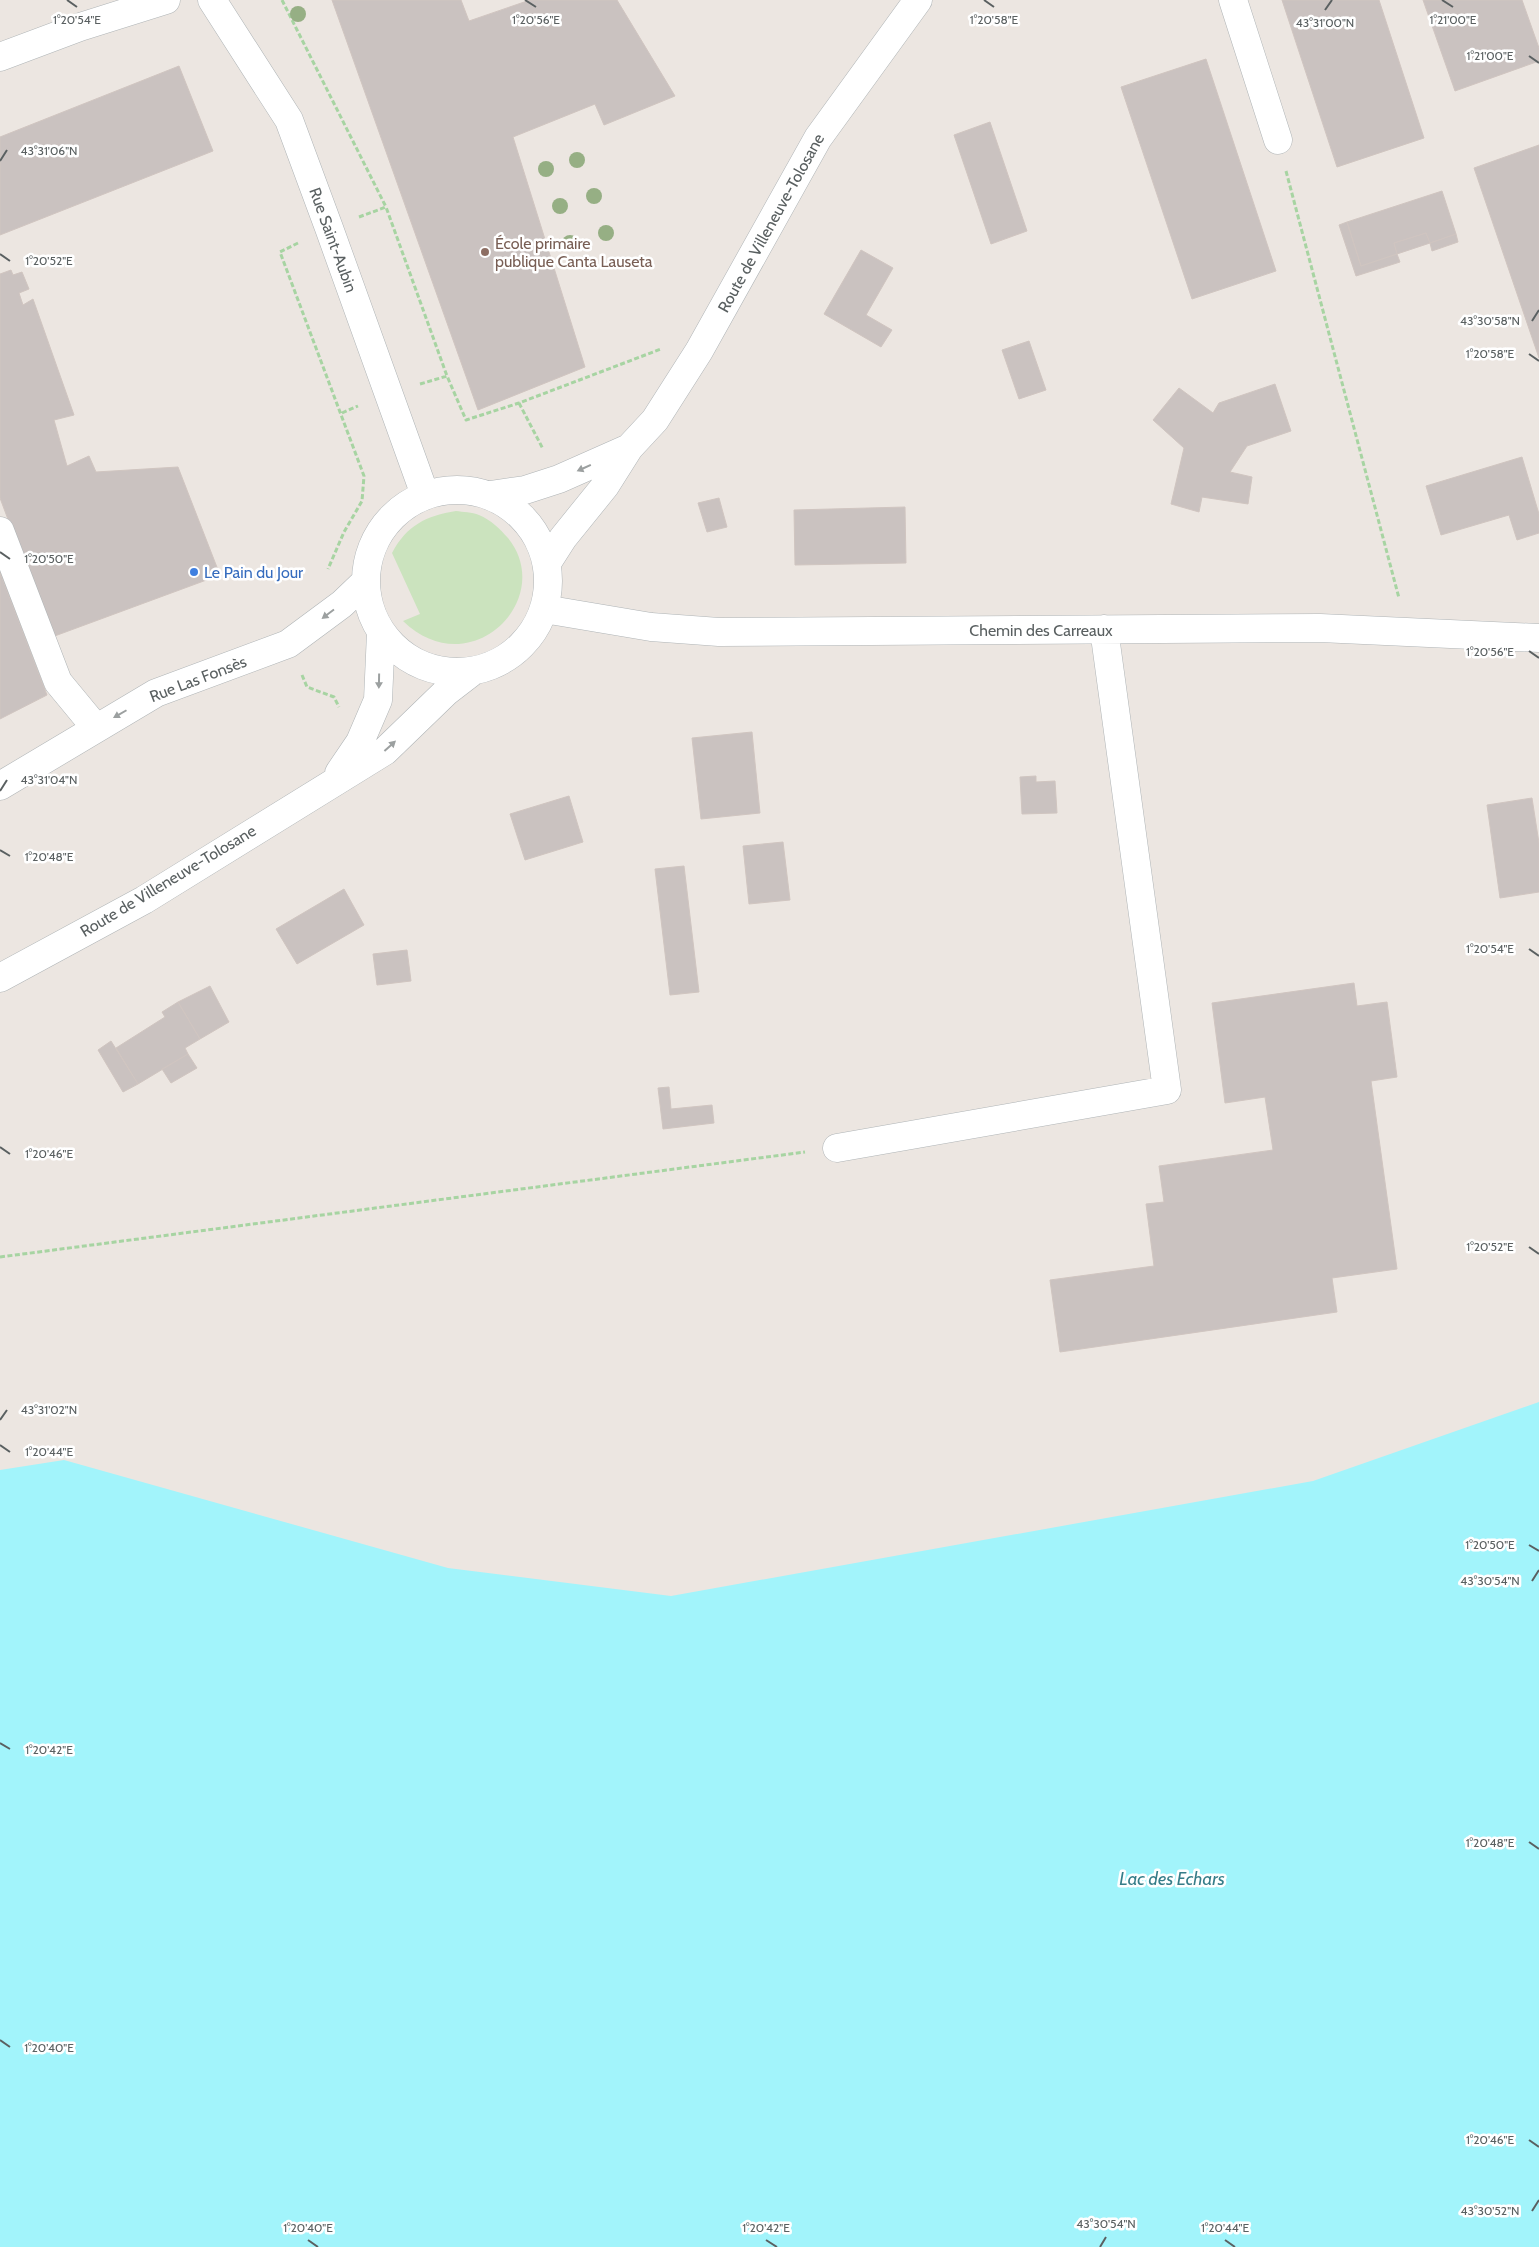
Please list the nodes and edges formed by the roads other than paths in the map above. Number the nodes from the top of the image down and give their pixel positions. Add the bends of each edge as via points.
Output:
1 (166, 0) edge
2 (212, 0) edge
3 (918, 0) edge
4 (1233, 0) edge
5 (0, 56) edge
6 (1278, 140) road end
7 (629, 448) junction
8 (424, 495) junction
9 (490, 495) junction
10 (0, 532) edge
11 (547, 563) junction
12 (365, 582) junction
13 (544, 609) junction
14 (1104, 630) junction
15 (381, 633) junction
16 (1539, 638) edge
17 (472, 672) junction
18 (96, 728) junction
19 (334, 781) junction
20 (0, 786) edge
21 (0, 978) edge
22 (837, 1148) road end

1 - 5 street
2 - 8 street, Rue Saint-Aubin via 288,120
3 - 7 street, Route de Villeneuve-Tolosane via 818,138 699,351 655,420
4 - 6 street
7 -> 9 street, Route de Villeneuve-Tolosane via 559,479 526,490
7 - 11 street, Route de Villeneuve-Tolosane via 605,486
8 - 9 street via 446,490 469,490
8 - 12 street via 388,520 368,560
9 - 11 street via 511,506 527,522 540,541
10 - 18 street via 58,682
11 - 13 street
12 - 15 street via 369,608
12 -> 18 street, Rue Las Fonsès via 342,604 288,644 156,693
13 - 14 street, Chemin des Carreaux via 652,627 719,632
13 - 17 street via 533,631 516,650 496,664
14 - 16 street, Chemin des Carreaux via 1320,628
14 - 22 street via 1167,1090
15 - 17 street via 394,648 430,669 450,673
15 -> 19 street, Route de Villeneuve-Tolosane via 378,700 360,742
19 -> 17 street, Route de Villeneuve-Tolosane via 385,751 446,692
18 - 20 street, Rue Las Fonsès
19 - 21 street, Route de Villeneuve-Tolosane via 144,900

